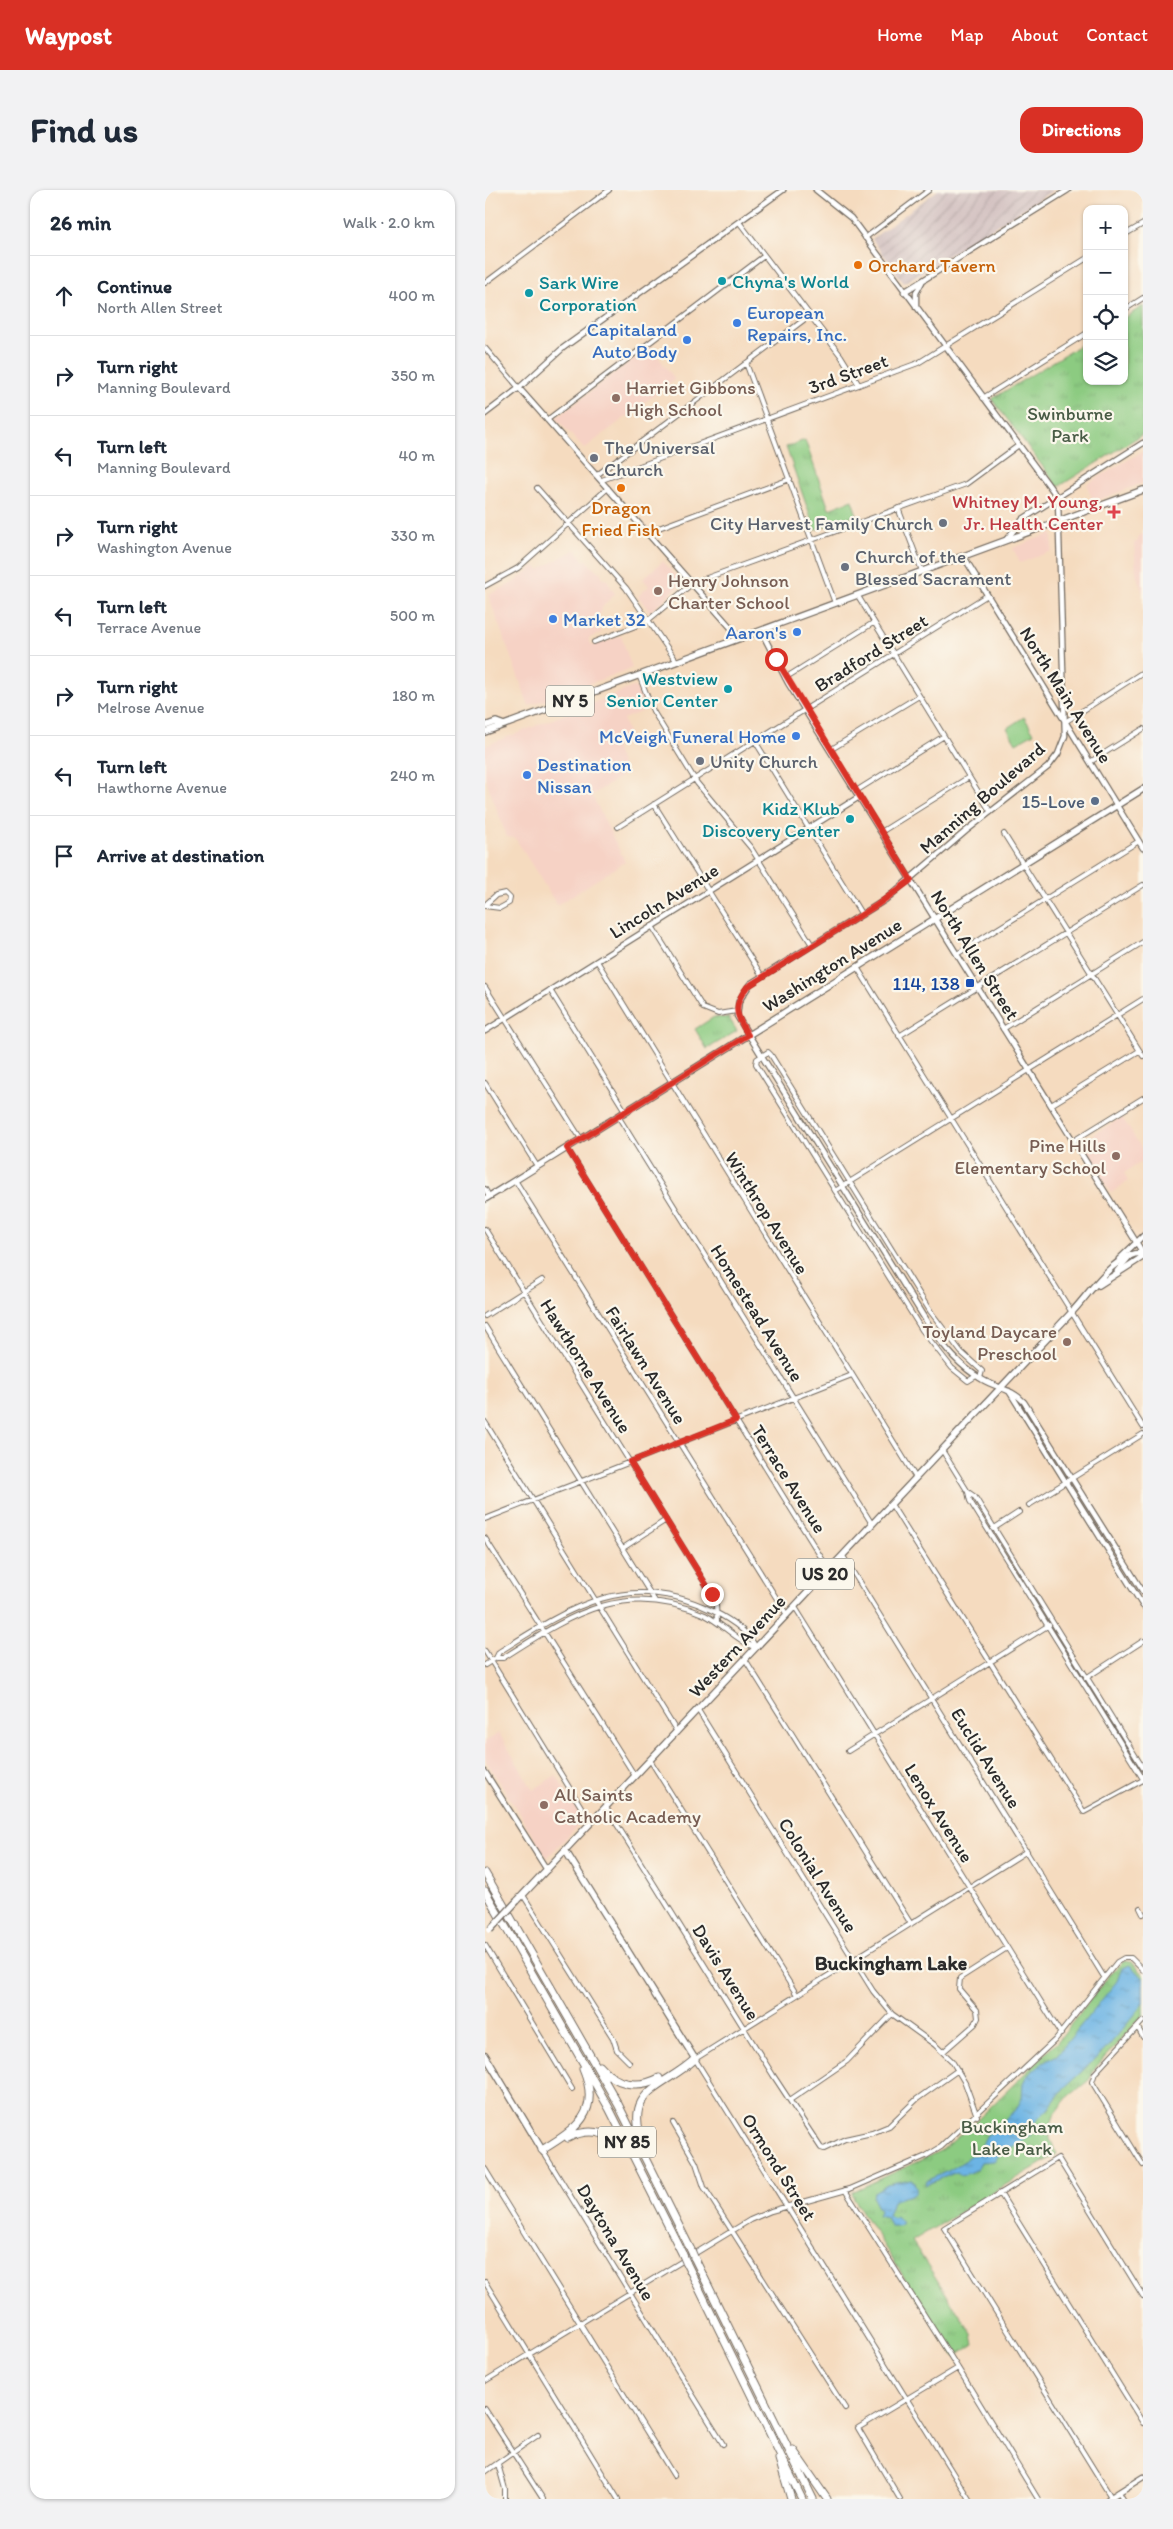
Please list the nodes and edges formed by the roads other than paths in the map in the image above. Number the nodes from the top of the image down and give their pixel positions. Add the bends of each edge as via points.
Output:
1 (609, 190) edge
2 (783, 190) edge
3 (815, 190) edge
4 (929, 190) edge
5 (1068, 190) edge
6 (739, 222) junction
7 (1143, 224) edge
8 (1128, 233) edge
9 (865, 238) junction
10 (763, 256) junction
11 (1083, 260) edge
12 (925, 279) junction
13 (485, 283) edge
14 (904, 292) junction
15 (1143, 298) edge
16 (1128, 307) edge
17 (916, 308) junction
18 (809, 316) junction
19 (1083, 336) edge
20 (945, 346) junction
21 (485, 348) edge
22 (746, 363) junction
23 (859, 385) junction
24 (519, 388) junction
25 (983, 398) junction
26 (485, 414) edge
27 (768, 419) junction
28 (547, 420) junction
29 (1143, 444) edge
30 (1019, 445) junction
31 (597, 475) junction
32 (602, 480) junction
33 (790, 480) junction
34 (537, 488) dead end
35 (609, 488) junction
36 (1143, 490) edge
37 (1057, 498) junction
38 (899, 508) junction
39 (1060, 520) junction
40 (568, 523) junction
41 (648, 532) junction
42 (812, 540) junction
43 (1006, 541) junction
44 (964, 557) junction
45 (922, 572) junction
46 (693, 583) junction
47 (485, 586) edge
48 (857, 596) junction
49 (986, 596) junction
50 (835, 603) junction
51 (649, 620) junction
52 (873, 623) junction
53 (761, 631) junction
54 (740, 638) junction
55 (594, 642) dead end
56 (893, 655) junction
57 (677, 662) junction
58 (1143, 672) edge
59 (639, 675) junction
60 (785, 678) junction
61 (919, 696) junction
62 (805, 710) junction
63 (1065, 722) junction
64 (485, 726) edge
65 (504, 726) junction
66 (1143, 728) edge
67 (485, 732) edge
68 (944, 736) junction
69 (755, 741) junction
70 (830, 750) junction
71 (1090, 762) junction
72 (969, 777) junction
73 (695, 779) junction
74 (1143, 789) edge
75 (856, 791) junction
76 (859, 797) junction
77 (654, 804) junction
78 (1117, 805) junction
79 (991, 811) junction
80 (617, 827) dead end
81 (808, 829) junction
82 (881, 832) junction
83 (1004, 834) dead end
84 (1139, 841) junction
85 (1143, 848) edge
86 (759, 860) junction
87 (1023, 863) junction
88 (911, 880) junction
89 (1143, 885) edge
90 (708, 892) junction
91 (1045, 899) junction
92 (485, 906) edge
93 (861, 915) junction
94 (935, 919) junction
95 (652, 926) junction
96 (1066, 932) junction
97 (1143, 942) edge
98 (812, 945) junction
99 (957, 954) junction
100 (597, 961) junction
101 (857, 967) junction
102 (1092, 974) junction
103 (761, 976) junction
104 (485, 986) edge
105 (978, 987) junction
106 (550, 990) junction
107 (1143, 999) edge
108 (737, 1011) junction
109 (1117, 1015) junction
110 (505, 1018) junction
111 (1003, 1029) junction
112 (485, 1030) edge
113 (748, 1035) junction
114 (899, 1036) junction
115 (1139, 1051) junction
116 (761, 1056) junction
117 (1143, 1056) edge
118 (1029, 1070) junction
119 (485, 1083) edge
120 (671, 1083) junction
121 (1143, 1098) edge
122 (1051, 1106) junction
123 (625, 1111) junction
124 (618, 1116) junction
125 (810, 1118) junction
126 (951, 1118) junction
127 (803, 1123) junction
128 (796, 1127) junction
129 (581, 1139) junction
130 (1073, 1141) junction
131 (567, 1148) junction
132 (537, 1166) junction
133 (515, 1180) junction
134 (850, 1182) junction
135 (843, 1186) junction
136 (485, 1189) edge
137 (835, 1191) junction
138 (487, 1197) edge
139 (485, 1229) edge
140 (1143, 1236) edge
141 (1136, 1243) junction
142 (1143, 1253) edge
143 (894, 1254) junction
144 (1131, 1255) junction
145 (887, 1258) junction
146 (880, 1262) junction
147 (1115, 1264) junction
148 (1114, 1274) junction
149 (542, 1280) dead end
150 (1093, 1290) junction
151 (524, 1291) junction
152 (930, 1311) junction
153 (1072, 1312) junction
154 (485, 1316) edge
155 (923, 1316) junction
156 (916, 1321) junction
157 (485, 1326) edge
158 (852, 1375) junction
159 (978, 1377) junction
160 (1001, 1388) junction
161 (1009, 1390) junction
162 (794, 1398) junction
163 (736, 1420) junction
164 (485, 1422) edge
165 (1143, 1427) edge
166 (1043, 1432) junction
167 (1143, 1434) edge
168 (1037, 1436) junction
169 (679, 1443) junction
170 (942, 1450) junction
171 (630, 1462) junction
172 (916, 1478) junction
173 (1071, 1478) junction
174 (582, 1481) junction
175 (1066, 1482) junction
176 (968, 1492) junction
177 (533, 1500) junction
178 (891, 1504) junction
179 (1029, 1505) dead end
180 (1019, 1512) dead end
181 (485, 1519) edge
182 (666, 1520) junction
183 (872, 1524) junction
184 (994, 1528) junction
185 (989, 1531) junction
186 (1105, 1531) junction
187 (1099, 1535) junction
188 (485, 1538) edge
189 (623, 1548) junction
190 (843, 1556) junction
191 (829, 1570) junction
192 (1023, 1575) junction
193 (1133, 1577) junction
194 (1018, 1578) junction
195 (1127, 1580) junction
196 (1143, 1592) edge
197 (652, 1594) junction
198 (595, 1600) junction
199 (655, 1602) junction
200 (599, 1606) junction
201 (795, 1606) junction
202 (1143, 1606) edge
203 (718, 1614) junction
204 (787, 1615) junction
205 (717, 1622) junction
206 (1053, 1623) junction
207 (540, 1626) junction
208 (1048, 1626) junction
209 (544, 1632) junction
210 (1143, 1641) edge
211 (756, 1648) junction
212 (485, 1651) edge
213 (496, 1658) junction
214 (745, 1660) junction
215 (491, 1661) junction
216 (991, 1663) junction
217 (485, 1665) edge
218 (1087, 1677) junction
219 (1082, 1680) junction
220 (932, 1698) junction
221 (698, 1710) junction
222 (1117, 1726) junction
223 (1112, 1729) junction
224 (677, 1732) junction
225 (875, 1735) junction
226 (848, 1751) dead end
227 (650, 1760) junction
228 (1143, 1768) edge
229 (485, 1772) edge
230 (635, 1776) junction
231 (1143, 1779) edge
232 (606, 1807) junction
233 (591, 1823) junction
234 (565, 1850) junction
235 (1027, 1851) junction
236 (485, 1867) edge
237 (547, 1870) junction
238 (485, 1873) edge
239 (970, 1887) junction
240 (485, 1891) edge
241 (523, 1895) junction
242 (485, 1900) edge
243 (502, 1903) junction
244 (1140, 1908) dead end
245 (1143, 1914) edge
246 (911, 1924) junction
247 (485, 1935) edge
248 (514, 1941) junction
249 (485, 1945) edge
250 (1007, 1948) junction
251 (855, 1961) junction
252 (1143, 1970) edge
253 (1104, 1977) junction
254 (797, 1995) junction
255 (892, 2014) junction
256 (1143, 2021) edge
257 (574, 2028) junction
258 (745, 2028) junction
259 (1138, 2028) junction
260 (566, 2032) junction
261 (1061, 2034) junction
262 (1143, 2037) edge
263 (943, 2052) junction
264 (485, 2055) edge
265 (695, 2059) junction
266 (629, 2062) dead end
267 (958, 2070) junction
268 (572, 2089) dead end
269 (789, 2100) junction
270 (977, 2116) junction
271 (673, 2123) dead end
272 (543, 2151) junction
273 (1143, 2165) edge
274 (485, 2169) edge
275 (661, 2188) junction
276 (845, 2190) junction
277 (653, 2193) junction
278 (1000, 2193) junction
279 (786, 2207) junction
280 (731, 2230) junction
281 (485, 2282) edge
282 (629, 2292) junction
283 (1143, 2296) edge
284 (579, 2323) junction
285 (529, 2354) junction
286 (959, 2368) junction
287 (485, 2380) edge
288 (908, 2398) junction
289 (845, 2408) dead end
290 (485, 2409) edge
291 (769, 2409) junction
292 (765, 2422) junction
293 (1143, 2423) edge
294 (538, 2435) dead end
295 (723, 2444) dead end
296 (514, 2452) junction
297 (498, 2464) junction
298 (485, 2472) edge
299 (674, 2476) dead end
300 (1143, 2477) edge
301 (1119, 2492) junction
302 (1109, 2498) edge
303 (505, 2499) edge
304 (543, 2499) edge
305 (618, 2499) edge
306 (791, 2499) edge
307 (802, 2499) edge
308 (813, 2499) edge
309 (827, 2499) edge
310 (900, 2499) edge
311 (969, 2499) edge
312 (1038, 2499) edge
313 (1123, 2499) edge

1 - 13 street
2 - 6 street
3 - 9 street via 845,211
4 - 9 street
5 - 12 street
6 - 10 street
6 - 24 street via 563,348
7 - 8 street
9 - 14 street
10 - 18 street
10 - 28 street
11 - 20 street, 3rd Street
12 - 14 street
12 - 17 street via 916,293
14 - 17 street
15 - 16 street
17 - 20 street
18 - 22 street
18 - 23 street via 845,361
19 - 25 street
20 - 23 street, 3rd Street via 915,364
20 - 25 street
21 - 24 street
22 - 27 street
22 - 31 street
23 - 27 street, 3rd Street
24 - 26 street
24 - 28 street
25 - 30 street
27 - 32 street, 3rd Street
27 - 33 street
28 - 31 street
29 - 37 street
30 - 37 street
30 - 38 street via 966,484
31 - 32 street
32 - 35 street
33 - 41 street
33 - 42 street
34 - 40 street
35 - 40 street
35 - 41 street
36 - 39 main road, NY 5
37 - 39 street, Manning Boulevard
37 - 43 street via 1020,521
38 - 42 street
38 - 45 street
39 - 43 main road, NY 5
39 - 63 street, Manning Boulevard
40 - 47 street via 514,571
40 - 51 street via 624,586
41 - 46 street
42 - 46 street
42 - 50 street
43 - 44 main road, NY 5
44 - 45 main road, NY 5
44 - 49 street, North Main Avenue
45 - 48 main road, NY 5
46 - 51 street
46 - 54 street
48 - 50 main road, NY 5
48 - 52 street
49 - 56 street, Bradford Street
49 - 63 street, North Main Avenue
50 - 53 main road, NY 5
51 - 55 street
51 - 57 street
52 - 56 street
52 - 60 street
53 - 54 main road, NY 5
53 - 60 street, North Allen Street
54 - 57 main road, NY 5
56 - 61 street
56 - 62 street, Bradford Street
57 - 59 main road, NY 5
58 - 63 street
59 - 65 main road, NY 5
59 - 73 street via 653,711
60 - 62 street, North Allen Street
61 - 68 street
61 - 70 street
62 - 69 street, Bradford Street
62 - 70 street, North Allen Street
63 - 71 street, North Main Avenue
63 - 79 street, Manning Boulevard via 1064,740 1053,761
64 - 65 main road via 496,722
65 - 67 main road, NY 5
66 - 71 street
68 - 72 street
68 - 75 street
69 - 73 street, Bradford Street
69 - 81 street
70 - 75 street, North Allen Street
71 - 78 street, North Main Avenue
72 - 79 street
72 - 82 street
73 - 77 street, Bradford Street
73 - 86 street
74 - 78 main road, Washington Avenue
75 - 76 street, North Allen Street
76 - 81 street, Lincoln Avenue
76 - 82 street, North Allen Street
77 - 80 street, Bradford Street
77 - 90 street
78 - 84 street, North Main Avenue
78 - 87 main road, Washington Avenue
79 - 88 street, Manning Boulevard
81 - 86 street, Lincoln Avenue
81 - 93 street
82 - 88 street, North Allen Street
83 - 87 street
84 - 85 street, North Main Avenue
84 - 91 street
86 - 90 street, Lincoln Avenue
86 - 98 street
87 - 91 street
87 - 94 main road, Washington Avenue
88 - 93 street, Manning Boulevard
88 - 94 street, North Allen Street
89 - 96 street
90 - 95 street, Lincoln Avenue
90 - 103 street
91 - 96 street
91 - 99 street
92 - 92 street via 502,908 510,898 505,893 498,894
93 - 98 street, Manning Boulevard
94 - 99 street, North Allen Street
94 - 101 main road, Washington Avenue
95 - 100 street, Lincoln Avenue
95 - 108 street via 703,1008 718,1014
96 - 102 street
96 - 105 street
97 - 102 street
98 - 103 street, Manning Boulevard
99 - 105 street, North Allen Street
100 - 106 street, Lincoln Avenue
100 - 120 street, Winthrop Avenue
101 - 113 main road, Washington Avenue
101 - 114 street
102 - 109 street
102 - 111 street
103 - 108 street, Manning Boulevard via 743,991
104 - 110 street
105 - 111 street, North Allen Street
105 - 114 street
106 - 110 street, Lincoln Avenue
106 - 123 street
107 - 109 street
108 - 113 street
109 - 115 street
109 - 118 street
110 - 112 street, Lincoln Avenue
110 - 129 street
111 - 118 street, North Allen Street
113 - 116 street
113 - 120 main road, Washington Avenue
114 - 126 street
115 - 117 street
115 - 122 street
116 - 125 street via 768,1052 771,1054
116 - 127 street
116 - 128 street via 755,1063
118 - 122 street, North Allen Street
118 - 126 street
119 - 132 street
120 - 123 main road, Washington Avenue
120 - 158 street, Winthrop Avenue
121 - 130 street
122 - 130 street, North Allen Street
123 - 124 main road, Washington Avenue
124 - 129 main road, Washington Avenue
124 - 162 street, Homestead Avenue
125 - 127 street
125 - 134 street
126 - 134 street
126 - 153 street
127 - 128 street
127 - 135 street
128 - 137 street
129 - 131 main road, Washington Avenue
130 - 141 street, North Allen Street
131 - 132 main road, Washington Avenue
131 - 163 street, Terrace Avenue
132 - 133 main road, Washington Avenue
133 - 138 main road, Washington Avenue
133 - 169 street, Fairlawn Avenue
134 - 135 street
134 - 143 street
135 - 137 street
135 - 145 street
136 - 138 street
137 - 146 street
139 - 151 street, Hawthorne Avenue
140 - 141 street, Western Avenue
141 - 142 street, North Allen Street
141 - 144 street, Western Avenue
141 - 147 street, Western Avenue
142 - 144 main road, US 20
142 - 148 main road, US 20 via 1141,1258
143 - 145 street
143 - 152 street
144 - 147 main road, US 20
144 - 148 street, Western Avenue
145 - 146 street
145 - 155 street
146 - 156 street
147 - 150 main road, Western Avenue / US 20
148 - 150 main road, Western Avenue / US 20
149 - 151 street
150 - 153 main road, Western Avenue / US 20
151 - 154 street
151 - 171 street, Hawthorne Avenue
152 - 155 street
152 - 159 street via 961,1352 982,1371
153 - 160 main road, Western Avenue / US 20
153 - 165 street
155 - 156 street
155 - 159 street via 955,1359
156 - 159 street via 955,1371 968,1381
157 - 174 street
158 - 162 street
158 - 172 street, Winthrop Avenue
159 - 160 street
160 - 161 street
160 - 170 main road, Western Avenue / US 20
161 - 166 street via 1024,1402
161 - 168 street
162 - 163 street
162 - 183 street, Homestead Avenue
163 - 169 street
163 - 191 street, Terrace Avenue
164 - 177 street
166 - 168 street
166 - 173 street
167 - 173 street
168 - 175 street
169 - 171 street
169 - 204 street, Fairlawn Avenue
170 - 172 main road, Western Avenue / US 20
170 - 176 street
171 - 174 street
171 - 182 street, Hawthorne Avenue
172 - 178 main road, Western Avenue / US 20
173 - 175 street
173 - 186 street
174 - 177 street
174 - 189 street
175 - 179 street
175 - 187 street
176 - 184 street
176 - 185 street via 970,1501
177 - 181 street
177 - 198 street
178 - 183 main road, Western Avenue / US 20
178 - 216 street
180 - 184 street
182 - 189 street
182 - 203 street, Hawthorne Avenue via 713,1596
183 - 190 main road, Western Avenue / US 20
184 - 185 street
184 - 192 street
185 - 194 street
186 - 187 street
186 - 193 street
187 - 195 street
188 - 207 street
189 - 197 street
190 - 191 main road, Western Avenue / US 20
190 - 220 street, Euclid Avenue
191 - 201 main road, Western Avenue / US 20
192 - 194 street
192 - 206 street
193 - 195 street
193 - 196 street
194 - 208 street
195 - 202 street
197 - 198 street via 626,1594
197 - 199 street
197 - 203 street via 686,1601
198 - 200 street
198 - 207 street via 569,1609
199 - 200 street via 625,1601
199 - 205 street via 683,1607
200 - 209 street via 578,1613
200 - 224 street
201 - 204 main road, Western Avenue / US 20
201 - 225 street, Lenox Avenue
203 - 205 street, Hawthorne Avenue
203 - 211 street via 747,1635
204 - 211 main road, Western Avenue / US 20
205 - 211 street
206 - 208 street
206 - 218 street
207 - 209 street
207 - 213 street via 499,1652
208 - 216 street
208 - 219 street
209 - 213 street via 503,1658
209 - 230 street
210 - 218 street
211 - 214 main road, Western Avenue / US 20
212 - 215 street
213 - 215 street
214 - 221 main road, Western Avenue / US 20
214 - 246 street
215 - 217 street
215 - 233 street
216 - 220 street
216 - 231 street via 1084,1812
218 - 219 street
218 - 222 street
219 - 223 street
220 - 225 street
220 - 235 street, Euclid Avenue
221 - 224 main road, Western Avenue / US 20
221 - 251 street, Colonial Avenue
222 - 223 street
222 - 228 street
223 - 231 street
224 - 227 main road, Western Avenue / US 20
225 - 226 street
225 - 239 street, Lenox Avenue
227 - 230 main road, Western Avenue / US 20
227 - 254 street
229 - 237 street
230 - 232 main road, Western Avenue / US 20
232 - 233 main road, Western Avenue / US 20
232 - 258 street, Davis Avenue
233 - 234 main road, Western Avenue / US 20
234 - 237 main road, Western Avenue / US 20
234 - 265 main road, Ormond Street
235 - 239 street
235 - 253 street, Euclid Avenue
236 - 243 highway
237 - 241 main road, Western Avenue / US 20
238 - 243 highway, NY 85
239 - 246 street
239 - 250 street, Lenox Avenue
240 - 248 highway, NY 85
241 - 247 main road, Western Avenue / US 20, bridge
241 - 266 street via 613,2038 617,2050
242 - 248 highway
243 - 257 highway, NY 85
244 - 245 street
246 - 251 street
248 - 260 highway, NY 85
249 - 268 street
250 - 261 street, Lenox Avenue
250 - 263 street via 959,1978 959,1989 977,2010 979,2018
251 - 254 street
251 - 255 street, Colonial Avenue
252 - 253 street via 1134,1960 1126,1958 1117,1962
253 - 261 street
254 - 258 street
255 - 263 street, Colonial Avenue
255 - 269 street via 847,2061
256 - 259 street
257 - 265 highway via 605,2072 623,2082 640,2084 652,2081
257 - 275 highway, NY 85
258 - 265 street
258 - 269 street, Davis Avenue
259 - 262 street
259 - 273 street via 1093,2078 1094,2086
260 - 272 highway via 587,2078 589,2105 577,2127
260 - 277 highway, NY 85
261 - 270 street
263 - 267 street, Colonial Avenue
264 - 272 main road, Daytona Avenue
265 - 275 highway via 650,2090 639,2111 640,2136
265 - 279 street, Ormond Street
267 - 269 street, Davis Avenue via 917,2099 889,2126 845,2139 825,2149 821,2148
267 - 270 street, Colonial Avenue
270 - 276 street via 930,2154
271 - 280 street via 696,2164 704,2187
272 - 277 highway via 579,2134 608,2135 626,2148
272 - 282 street, Daytona Avenue
274 - 284 street
275 - 291 highway, NY 85
276 - 279 street
276 - 286 street
277 - 292 highway, NY 85
278 - 283 street via 1057,2158
278 - 293 street
278 - 302 street via 944,2228
279 - 280 street
279 - 288 street, Ormond Street
280 - 282 street
280 - 289 street
281 - 285 street
282 - 284 street
282 - 295 street, Daytona Avenue
284 - 285 street
284 - 299 street
285 - 287 street
285 - 305 street
286 - 288 street
286 - 312 street
288 - 310 street via 858,2428
288 - 311 street, Ormond Street
290 - 296 street
291 - 308 highway, NY 85
291 - 309 highway
292 - 306 highway
292 - 307 highway, NY 85
294 - 296 street
296 - 297 street
296 - 304 street
297 - 298 street
297 - 303 street
300 - 301 street
301 - 302 street
301 - 313 street

